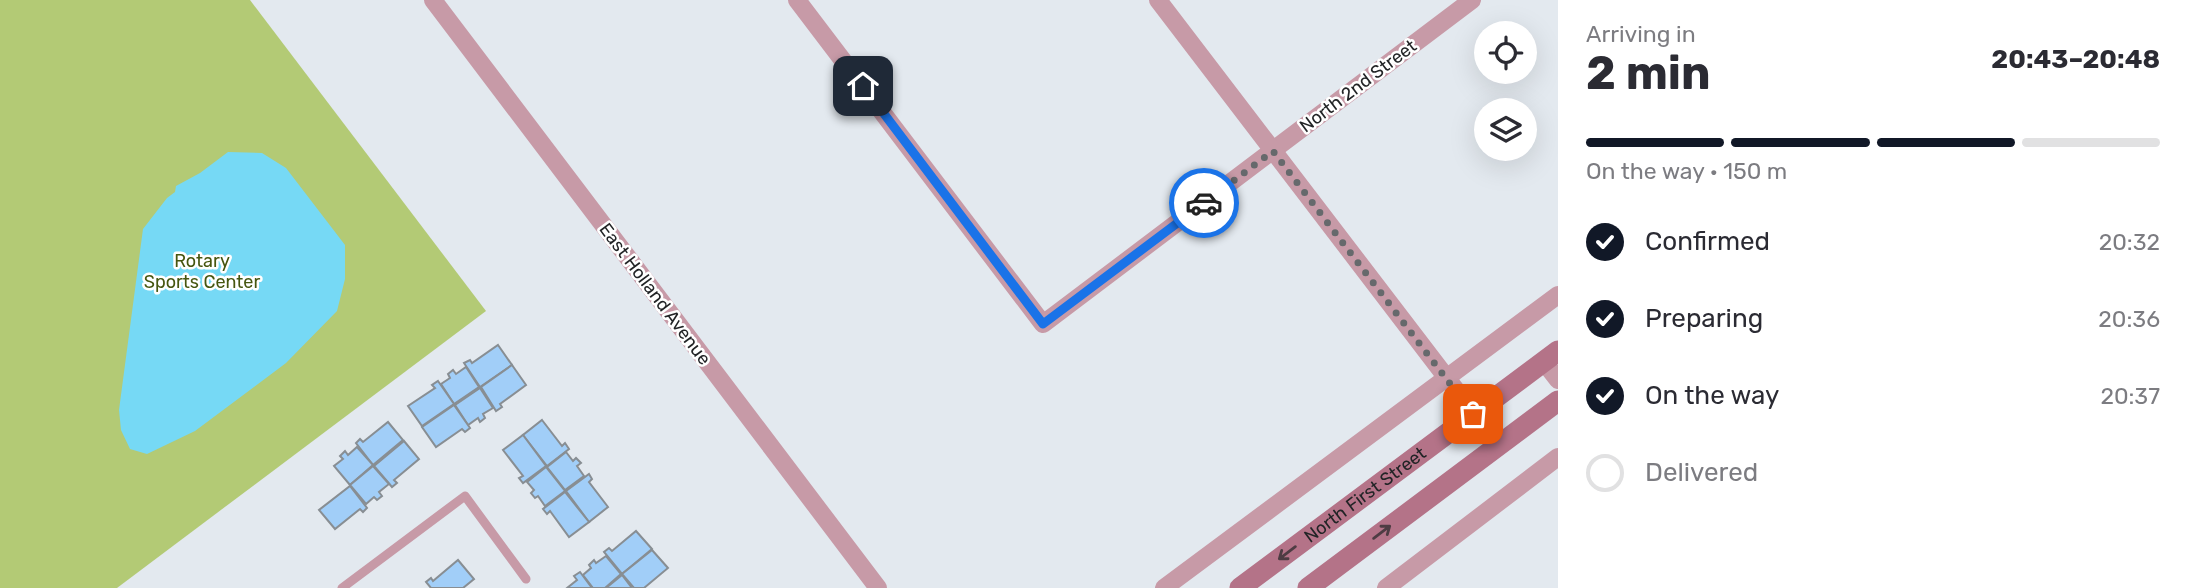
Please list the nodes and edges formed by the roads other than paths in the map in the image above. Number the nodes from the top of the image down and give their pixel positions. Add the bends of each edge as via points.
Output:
1 (433, 0) edge
2 (797, 0) edge
3 (1158, 0) edge
4 (1472, 0) edge
5 (1273, 151) junction
6 (1558, 295) edge
7 (1551, 356) edge
8 (1446, 379) junction
9 (1558, 380) edge
10 (1558, 401) edge
11 (1473, 414) junction
12 (1498, 445) junction
13 (1558, 457) edge
14 (526, 579) dead end
15 (342, 588) edge
16 (878, 588) edge
17 (1164, 588) edge
18 (1240, 588) edge
19 (1308, 588) edge
20 (1386, 588) edge

1 - 16 street, East Holland Avenue
2 - 5 street, North 2nd Street via 1043,324
3 - 5 street
4 - 5 street, North 2nd Street
5 - 8 street
6 - 8 street
7 - 9 street
7 - 11 main road, North First Street
8 - 11 street
8 - 17 street
10 - 12 main road
11 - 12 street
11 -> 18 main road, North First Street
19 -> 12 main road
13 - 20 street
14 - 15 lane via 465,496

